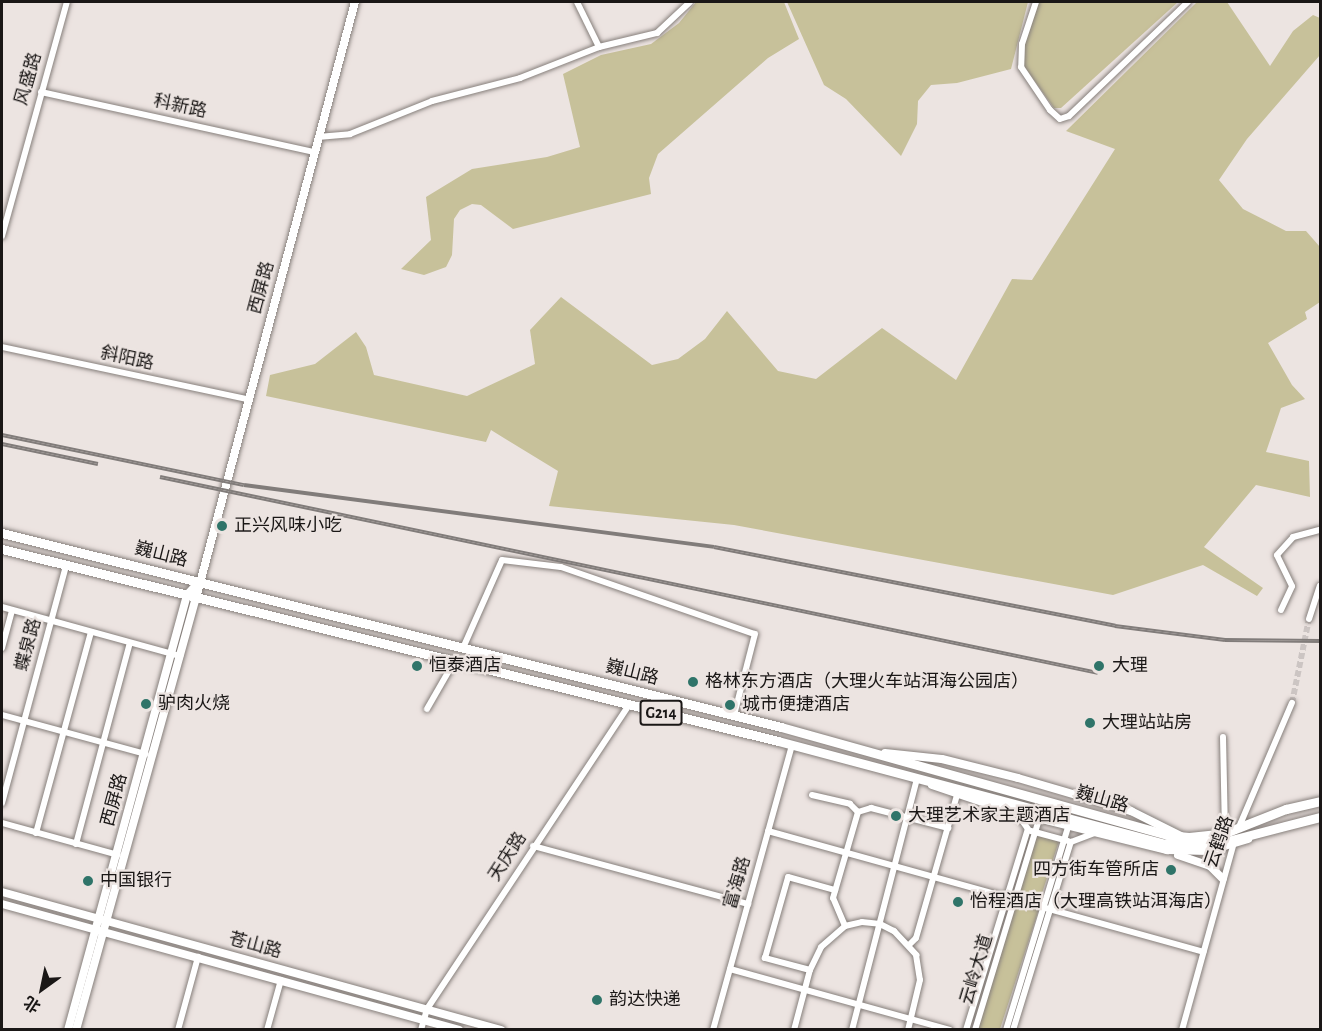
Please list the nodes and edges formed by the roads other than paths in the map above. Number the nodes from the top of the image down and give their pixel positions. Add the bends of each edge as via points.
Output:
1 (67, 2) edge
2 (355, 2) edge
3 (577, 2) edge
4 (690, 2) edge
5 (1036, 2) edge
6 (1188, 2) edge
7 (599, 47) junction
8 (41, 92) junction
9 (318, 137) junction
10 (314, 152) junction
11 (2, 236) edge
12 (2, 347) edge
13 (247, 399) junction
14 (1320, 530) edge
15 (2, 533) edge
16 (2, 549) edge
17 (66, 565) junction
18 (200, 582) junction
19 (1320, 586) edge
20 (192, 596) junction
21 (2, 607) edge
22 (12, 610) junction
23 (1281, 610) dead end
24 (1309, 620) tunnel mouth
25 (51, 621) junction
26 (91, 632) junction
27 (130, 643) junction
28 (2, 648) edge
29 (463, 648) junction
30 (171, 654) junction
31 (180, 656) junction
32 (454, 662) junction
33 (1292, 703) tunnel mouth
34 (629, 705) junction
35 (427, 709) dead end
36 (2, 715) edge
37 (734, 715) junction
38 (24, 721) junction
39 (64, 732) junction
40 (1223, 737) dead end
41 (103, 743) junction
42 (792, 745) junction
43 (869, 752) junction
44 (144, 754) junction
45 (152, 756) junction
46 (917, 778) junction
47 (812, 795) dead end
48 (957, 795) junction
49 (1320, 801) edge
50 (2, 803) edge
51 (858, 812) junction
52 (1014, 812) junction
53 (1040, 816) junction
54 (909, 817) junction
55 (1320, 818) edge
56 (2, 824) edge
57 (1069, 824) junction
58 (948, 828) junction
59 (1238, 829) junction
60 (768, 831) junction
61 (1031, 831) junction
62 (1098, 832) junction
63 (36, 833) junction
64 (1225, 833) junction
65 (1182, 837) junction
66 (1068, 841) junction
67 (1234, 843) junction
68 (76, 844) junction
69 (533, 846) junction
70 (1151, 847) junction
71 (846, 853) junction
72 (120, 856) junction
73 (896, 867) junction
74 (934, 878) junction
75 (1223, 879) junction
76 (835, 890) junction
77 (2, 892) edge
78 (1007, 898) junction
79 (1014, 900) junction
80 (2, 904) edge
81 (748, 904) junction
82 (1047, 909) junction
83 (102, 920) junction
84 (880, 924) junction
85 (846, 926) junction
86 (99, 931) junction
87 (910, 944) junction
88 (1203, 952) junction
89 (198, 957) junction
90 (730, 969) junction
91 (810, 970) junction
92 (281, 980) junction
93 (805, 990) junction
94 (859, 1004) junction
95 (427, 1009) junction
96 (911, 1018) junction
97 (424, 1020) junction
98 (68, 1029) edge
99 (76, 1029) edge
100 (178, 1029) edge
101 (267, 1029) edge
102 (421, 1029) edge
103 (459, 1029) edge
104 (501, 1029) edge
105 (713, 1029) edge
106 (794, 1029) edge
107 (852, 1029) edge
108 (908, 1029) edge
109 (951, 1029) edge
110 (966, 1029) edge
111 (975, 1029) edge
112 (1006, 1029) edge
113 (1014, 1029) edge
114 (1182, 1029) edge

1 - 8 street, 风盛路
2 - 9 main road, 西屏路
3 - 7 street
4 - 7 street via 657,33
5 - 6 street via 1022,45 1021,67 1060,119 1069,116
7 - 9 street via 520,78 432,101 350,134
8 - 10 street, 科新路
8 - 11 street, 风盛路
9 - 10 main road, 西屏路
10 - 13 main road, 西屏路
12 - 13 street, 斜阳路
13 - 18 main road, 西屏路
14 - 23 street via 1293,537 1277,555 1292,586
15 - 18 highway, 巍山路 / G214
16 - 17 highway, 巍山路 / G214
17 - 20 highway, 巍山路 / G214
17 - 25 street, 蝶泉路
18 - 20 main road, 西屏路
18 - 29 highway, 巍山路 / G214
19 - 24 street
20 - 30 main road, 西屏路
20 - 31 main road, 西屏路
20 - 32 highway, 巍山路 / G214
21 - 22 street
22 - 25 street
22 - 28 street
25 - 26 street
25 - 38 street, 蝶泉路
26 - 27 street
26 - 39 street
27 - 30 street
27 - 41 street
29 - 32 highway
29 - 37 highway, 巍山路 / G214
29 - 37 street via 502,560 561,567 755,633
30 - 31 street
30 - 44 main road, 西屏路
31 - 45 main road, 西屏路
32 - 34 highway, 巍山路 / G214
32 - 35 street
33 - 59 street, 云鹤路
34 - 42 highway, 巍山路 / G214
34 - 69 street, 天庆路
36 - 38 street
37 - 43 highway, 巍山路 / G214
38 - 39 street
38 - 50 street, 蝶泉路
39 - 41 street
39 - 63 street
40 - 64 street
41 - 44 street
41 - 68 street
42 - 46 highway, 巍山路 / G214
42 - 60 street, 富海路
43 - 65 highway, 巍山路 / G214
43 - 65 main road via 942,759 1018,778 1131,811
44 - 45 street
44 - 72 main road, 西屏路
45 - 72 main road, 西屏路
46 - 48 main road
46 - 54 street
46 - 67 highway, 巍山路 / G214 via 1170,845
47 - 51 street via 850,804
48 - 52 main road
48 - 58 street
49 - 59 highway, 巍山路 / G214 via 1277,812
51 - 54 street via 871,808
51 - 71 street
52 - 53 main road
52 - 61 street
53 - 57 main road
53 - 61 street, 云岭大道
54 - 58 street
54 - 73 street
55 - 67 highway, 巍山路 / G214
56 - 63 street
57 - 62 main road
57 - 66 street
58 - 74 street
59 - 64 highway, 巍山路 / G214
59 - 67 street, 云鹤路
60 - 71 street
60 - 81 street, 富海路
61 - 66 street
61 - 78 street
61 - 79 street, 云岭大道
62 - 66 street
62 - 70 main road
63 - 68 street
64 - 65 highway, 巍山路 / G214
66 - 82 street
67 - 70 main road via 1193,852
67 - 75 street, 云鹤路
68 - 72 street
69 - 81 street
69 - 95 street, 天庆路
70 - 75 main road via 1208,865
71 - 73 street
71 - 76 street
72 - 83 main road, 西屏路
73 - 74 street
73 - 84 street
74 - 78 street
74 - 87 street via 916,938
75 - 88 street, 云鹤路
76 - 85 street via 833,898
76 - 91 street via 788,877 765,958
77 - 83 main road, 苍山路
78 - 79 street
78 - 110 street
79 - 82 street
79 - 111 street, 云岭大道
80 - 86 main road, 苍山路
81 - 90 street, 富海路
82 - 88 street
82 - 112 street
82 - 113 street
83 - 86 main road, 西屏路
83 - 95 main road, 苍山路
84 - 85 street
84 - 87 street
84 - 94 street
85 - 91 street via 821,947
86 - 89 main road, 苍山路
86 - 98 main road, 西屏路
86 - 99 main road, 西屏路
87 - 96 street via 920,980
88 - 114 street, 云鹤路
89 - 92 main road, 苍山路
89 - 100 street
90 - 93 street
90 - 105 street, 富海路
91 - 93 street
92 - 97 main road, 苍山路
92 - 101 street
93 - 94 street
93 - 106 street
94 - 96 street
94 - 107 street
95 - 97 street, 天庆路
95 - 104 main road, 苍山路
96 - 108 street
96 - 109 street
97 - 102 street, 天庆路
97 - 103 main road, 苍山路

